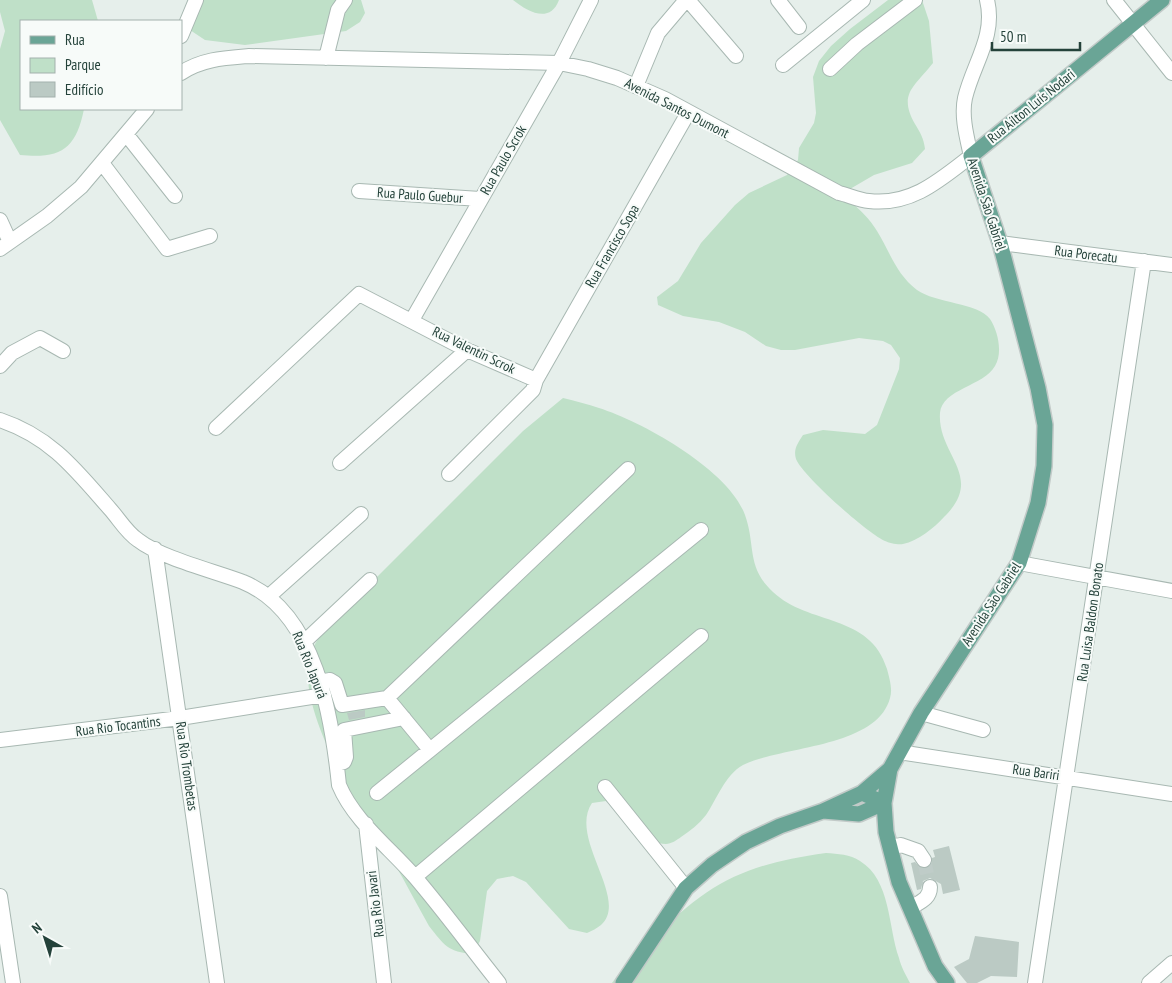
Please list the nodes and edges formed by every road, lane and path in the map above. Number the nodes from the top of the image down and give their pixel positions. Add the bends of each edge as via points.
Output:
1 (196, 0) edge
2 (345, 0) edge
3 (591, 0) edge
4 (687, 0) edge
5 (778, 0) edge
6 (863, 0) edge
7 (915, 0) edge
8 (987, 0) edge
9 (1114, 0) edge
10 (1162, 0) edge
11 (1133, 23) junction
12 (799, 27) dead end
13 (182, 34) edge
14 (736, 56) dead end
15 (326, 58) junction
16 (559, 63) junction
17 (783, 65) dead end
18 (830, 69) dead end
19 (182, 70) edge
20 (1172, 73) edge
21 (636, 86) junction
22 (146, 110) edge
23 (688, 113) junction
24 (126, 134) junction
25 (971, 156) junction
26 (102, 163) junction
27 (359, 191) dead end
28 (175, 196) dead end
29 (480, 199) junction
30 (0, 220) edge
31 (210, 236) dead end
32 (1000, 243) junction
33 (5, 246) edge
34 (1144, 261) junction
35 (1172, 265) edge
36 (412, 320) junction
37 (467, 350) junction
38 (63, 351) dead end
39 (0, 366) edge
40 (536, 380) junction
41 (0, 420) edge
42 (216, 428) dead end
43 (340, 463) dead end
44 (628, 470) dead end
45 (449, 474) dead end
46 (361, 514) dead end
47 (701, 530) dead end
48 (155, 549) junction
49 (1019, 563) junction
50 (1097, 578) junction
51 (370, 580) dead end
52 (1172, 592) edge
53 (268, 597) junction
54 (701, 636) dead end
55 (304, 642) junction
56 (322, 689) junction
57 (387, 698) junction
58 (342, 705) junction
59 (921, 713) junction
60 (180, 718) junction
61 (404, 718) junction
62 (344, 730) junction
63 (983, 730) dead end
64 (0, 740) edge
65 (430, 750) junction
66 (900, 752) junction
67 (337, 764) junction
68 (890, 769) junction
69 (1068, 776) junction
70 (605, 787) dead end
71 (377, 793) dead end
72 (862, 793) junction
73 (1172, 794) edge
74 (884, 802) junction
75 (823, 812) junction
76 (859, 814) junction
77 (366, 824) junction
78 (886, 832) junction
79 (890, 847) junction
80 (924, 860) tunnel mouth
81 (415, 877) junction
82 (930, 887) dead end
83 (686, 888) junction
84 (0, 896) edge
85 (910, 908) junction
86 (1172, 963) edge
87 (13, 983) edge
88 (217, 983) edge
89 (384, 983) edge
90 (499, 983) edge
91 (623, 983) edge
92 (947, 983) edge
93 (1035, 983) edge
94 (1149, 983) edge

1 - 13 street
2 - 15 street via 338,10
3 - 16 street, Rua Paulo Scrok
4 - 14 street
4 - 21 street via 658,33
5 - 12 street
6 - 17 street
7 - 18 street
8 - 25 street, Avenida São Gabriel via 989,29 965,98
9 - 11 street
10 - 11 main road, Rua Aílton Luís Nodari
11 - 20 street
11 - 25 main road, Rua Aílton Luís Nodari
15 - 16 street, Avenida Santos Dumont
15 - 19 street, Avenida Santos Dumont via 219,58
16 - 21 street, Avenida Santos Dumont via 588,69
16 - 29 street, Rua Paulo Scrok
21 - 23 street, Avenida Santos Dumont
22 - 24 street
23 - 25 street, Avenida Santos Dumont via 839,193 868,201 911,197 933,185
23 - 40 street, Rua Francisco Sopa
24 - 26 street
24 - 28 street
25 - 32 main road, Avenida São Gabriel
26 - 31 street via 167,249
26 - 33 street via 81,187
27 - 29 street, Rua Paulo Guebur
29 - 36 street, Rua Paulo Scrok
30 - 33 street
32 - 34 street, Rua Porecatu
32 - 49 main road, Avenida São Gabriel via 1038,388 1044,426 1044,466 1038,503
34 - 35 street, Rua Porecatu
34 - 50 street, Rua Luisa Baldon Bonato
36 - 37 street, Rua Valentin Scrok
36 - 42 street, Rua Valentin Scrok via 359,294
37 - 40 street, Rua Valentin Scrok
37 - 43 street
38 - 39 street via 40,338 12,352
40 - 45 street, Rua Francisco Sopa via 534,390
41 - 48 street, Rua Rio Japurá via 18,426 66,458 137,540
44 - 57 street
46 - 53 street
47 - 65 street
48 - 53 street, Rua Rio Japurá via 246,583
48 - 60 street, Rua Rio Trombetas
49 - 50 street
49 - 59 main road, Avenida São Gabriel
50 - 52 street
50 - 69 street, Rua Luisa Baldon Bonato
51 - 55 street
53 - 55 street, Rua Rio Japurá via 287,615
54 - 81 street
55 - 56 street, Rua Rio Japurá
56 - 58 street via 330,680 335,683
56 - 60 street, Rua Rio Tocantins
56 - 67 street, Rua Rio Japurá
57 - 58 street
57 - 61 street
58 - 62 street
59 - 63 street
59 - 66 main road, Avenida São Gabriel
60 - 64 street, Rua Rio Tocantins
60 - 88 street, Rua Rio Trombetas
61 - 62 street
61 - 65 street
62 - 67 street via 346,757 344,762
65 - 71 street
66 - 68 main road, Avenida São Gabriel
66 - 69 street, Rua Bariri
67 - 77 street, Rua Rio Japurá via 344,796
68 - 72 main road
68 - 74 main road, Avenida São Gabriel
69 - 73 street, Rua Bariri
69 - 93 street, Rua Luisa Baldon Bonato
70 - 83 street
72 - 74 main road
72 - 75 main road
74 - 76 main road
74 - 78 main road, Avenida São Gabriel
75 - 76 main road
75 - 83 main road via 780,826 746,842
76 - 78 main road
77 - 81 street, Rua Rio Japurá
77 - 89 street, Rua Rio Javari
78 - 79 main road, Avenida São Gabriel
79 - 80 street via 900,845 918,851
79 - 85 main road, Avenida São Gabriel
81 - 90 street, Rua Rio Japurá
82 - 85 street via 926,899
83 - 91 main road
84 - 87 street
85 - 92 main road, Avenida São Gabriel via 935,966
86 - 94 street

